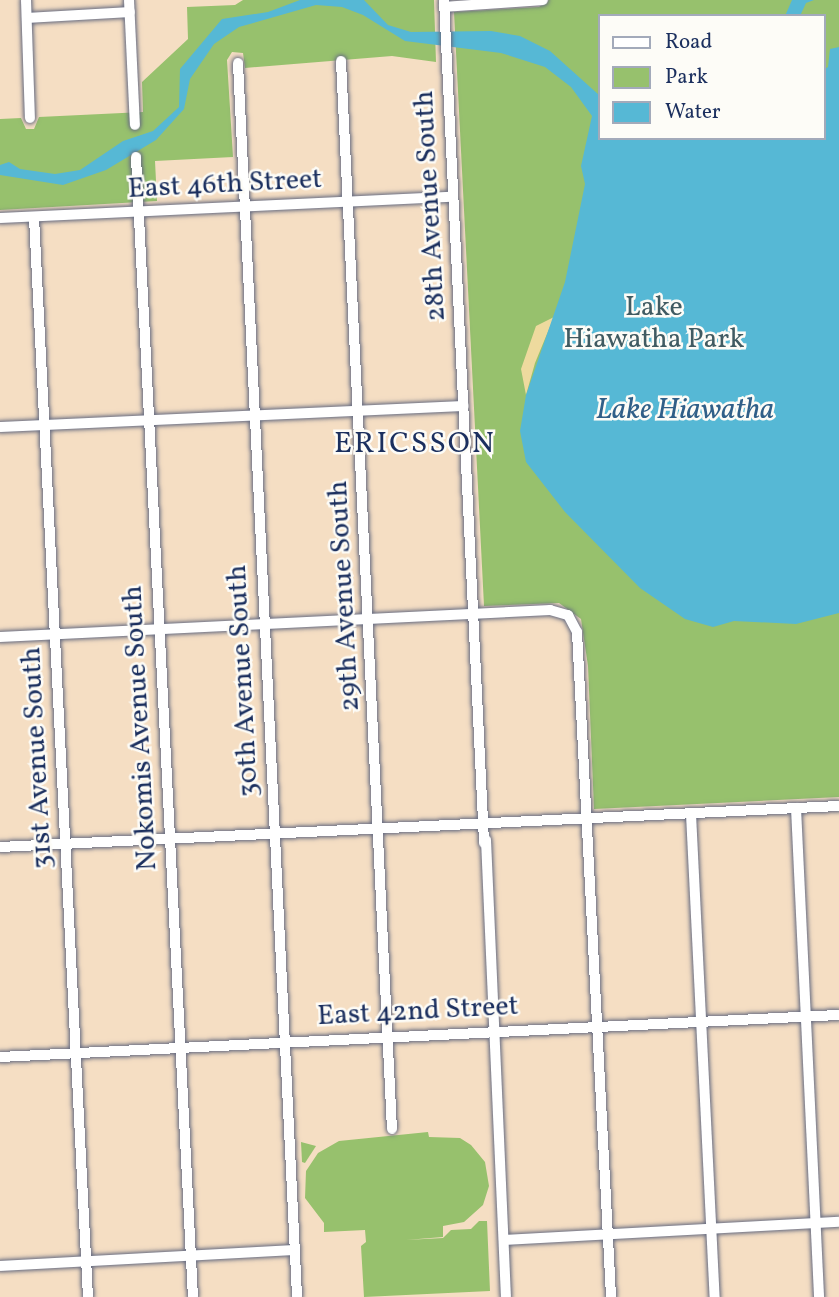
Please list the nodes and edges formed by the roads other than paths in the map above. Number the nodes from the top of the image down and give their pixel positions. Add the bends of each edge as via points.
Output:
1 (26, 0) edge
2 (129, 0) edge
3 (543, 0) edge
4 (444, 4) edge
5 (130, 12) junction
6 (27, 18) junction
7 (341, 61) dead end
8 (237, 63) dead end
9 (30, 118) dead end
10 (135, 125) dead end
11 (136, 157) dead end
12 (452, 197) junction
13 (348, 201) junction
14 (244, 207) junction
15 (139, 212) junction
16 (34, 217) junction
17 (0, 218) edge
18 (359, 410) junction
19 (464, 412) junction
20 (254, 415) junction
21 (149, 419) junction
22 (44, 424) junction
23 (0, 427) edge
24 (473, 614) junction
25 (369, 619) junction
26 (264, 624) junction
27 (159, 628) junction
28 (55, 634) junction
29 (0, 637) edge
30 (839, 806) edge
31 (796, 808) junction
32 (691, 814) junction
33 (585, 818) junction
34 (483, 824) junction
35 (379, 828) junction
36 (274, 833) junction
37 (169, 837) junction
38 (65, 843) junction
39 (0, 847) edge
40 (839, 1015) edge
41 (806, 1017) junction
42 (701, 1021) junction
43 (596, 1027) junction
44 (492, 1031) junction
45 (388, 1037) junction
46 (284, 1042) junction
47 (180, 1047) junction
48 (75, 1052) junction
49 (0, 1057) edge
50 (392, 1129) dead end
51 (839, 1222) edge
52 (816, 1224) junction
53 (712, 1229) junction
54 (608, 1234) junction
55 (504, 1240) junction
56 (294, 1250) junction
57 (191, 1255) junction
58 (86, 1261) junction
59 (0, 1266) edge
60 (88, 1297) edge
61 (193, 1297) edge
62 (297, 1297) edge
63 (506, 1297) edge
64 (611, 1297) edge
65 (715, 1297) edge
66 (819, 1297) edge

1 - 6 street
2 - 5 street
3 - 4 street via 531,4
4 - 12 street, 28th Avenue South
5 - 6 street
5 - 10 street
6 - 9 street
7 - 13 street, 29th Avenue South
8 - 14 street, 30th Avenue South
11 - 15 street, Nokomis Avenue South
12 - 13 street, East 46th Street
12 - 19 street, 28th Avenue South
13 - 14 street, East 46th Street
13 - 18 street, 29th Avenue South
14 - 15 street, East 46th Street
14 - 20 street, 30th Avenue South
15 - 16 street, East 46th Street
15 - 21 street, Nokomis Avenue South
16 - 17 street, East 46th Street
16 - 22 street, 31st Avenue South
18 - 19 street
18 - 20 street
18 - 25 street, 29th Avenue South
19 - 24 street, 28th Avenue South
20 - 21 street
20 - 26 street, 30th Avenue South
21 - 22 street
21 - 27 street, Nokomis Avenue South
22 - 23 street
22 - 28 street, 31st Avenue South
24 - 25 street
24 - 33 street via 560,611 575,623
24 - 34 street, 28th Avenue South
25 - 26 street
25 - 35 street, 29th Avenue South
26 - 27 street
26 - 36 street, 30th Avenue South
27 - 28 street
27 - 37 street, Nokomis Avenue South
28 - 29 street
28 - 38 street, 31st Avenue South
30 - 31 street
31 - 32 street
31 - 41 street
32 - 33 street
32 - 42 street
33 - 34 street
33 - 43 street
34 - 35 street
34 - 44 street, 28th Avenue South
35 - 36 street
35 - 45 street, 29th Avenue South
36 - 37 street
36 - 46 street, 30th Avenue South
37 - 38 street
37 - 47 street, Nokomis Avenue South
38 - 39 street
38 - 48 street, 31st Avenue South
40 - 41 street, East 42nd Street
41 - 42 street, East 42nd Street
41 - 52 street
42 - 43 street, East 42nd Street
42 - 53 street
43 - 44 street, East 42nd Street
43 - 54 street
44 - 45 street, East 42nd Street
44 - 55 street, 28th Avenue South
45 - 46 street, East 42nd Street
45 - 50 street, 29th Avenue South
46 - 47 street, East 42nd Street
46 - 56 street, 30th Avenue South
47 - 48 street, East 42nd Street
47 - 57 street, Nokomis Avenue South
48 - 49 street, East 42nd Street
48 - 58 street, 31st Avenue South
51 - 52 street
52 - 53 street
52 - 66 street
53 - 54 street
53 - 65 street
54 - 55 street
54 - 64 street
55 - 63 street, 28th Avenue South
56 - 57 street
56 - 62 street, 30th Avenue South
57 - 58 street
57 - 61 street, Nokomis Avenue South
58 - 59 street
58 - 60 street, 31st Avenue South

